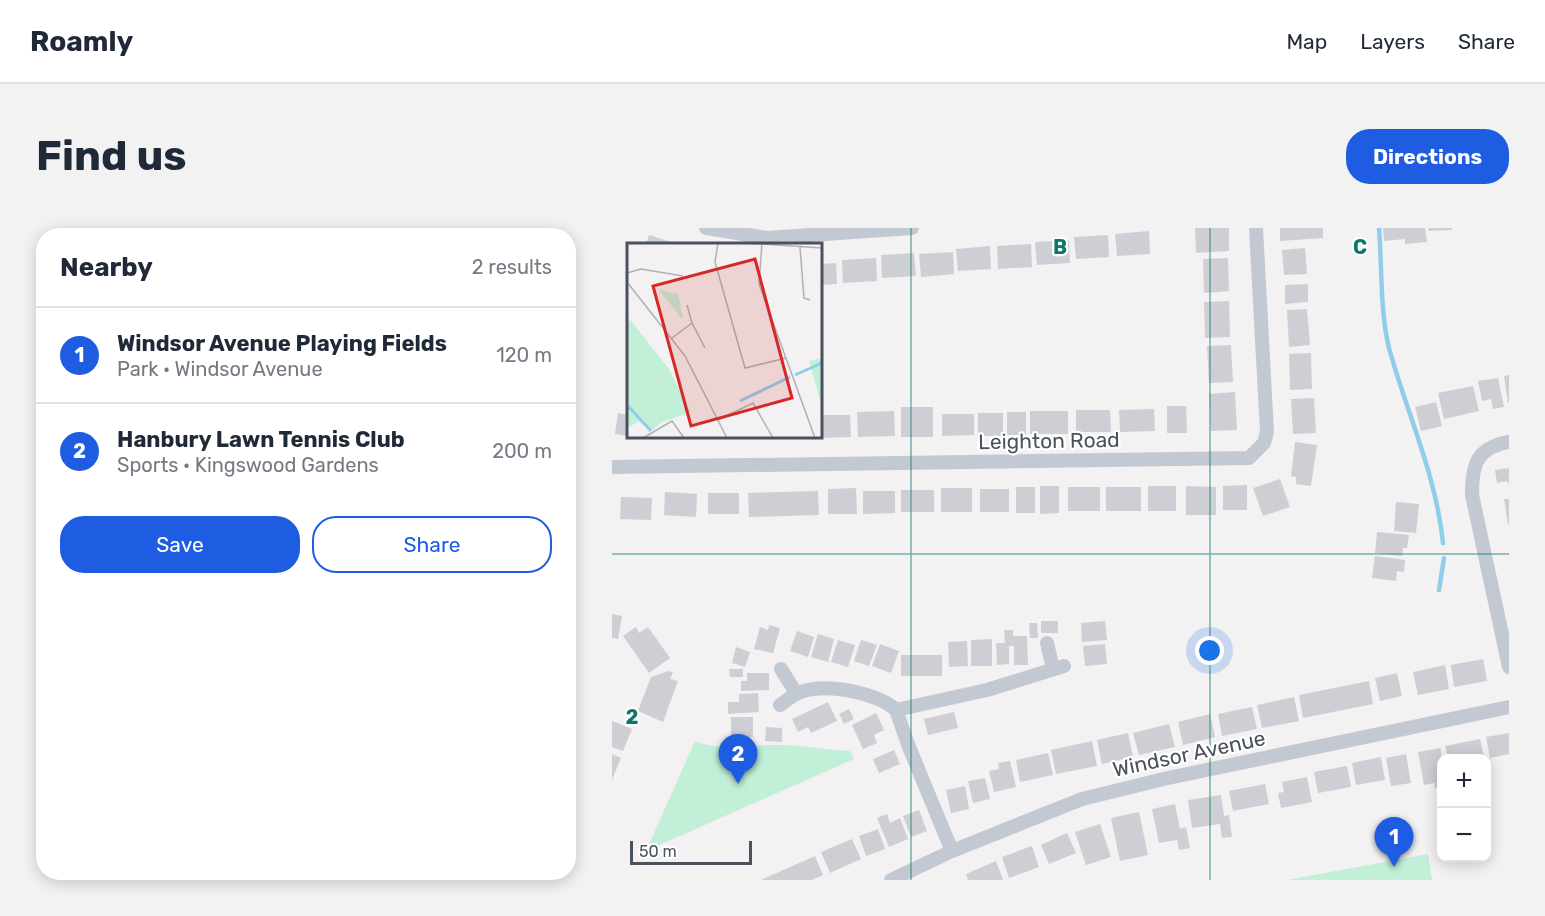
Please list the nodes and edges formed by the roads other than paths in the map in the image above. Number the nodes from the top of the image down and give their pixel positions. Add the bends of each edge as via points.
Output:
1 (706, 228) edge
2 (912, 228) edge
3 (1256, 228) edge
4 (1509, 442) edge
5 (612, 467) edge
6 (1047, 643) dead end
7 (1509, 667) edge
8 (781, 669) dead end
9 (796, 693) junction
10 (780, 705) dead end
11 (1509, 707) edge
12 (896, 710) junction
13 (952, 851) junction
14 (891, 880) edge

1 - 2 street via 767,238
3 - 5 street, Leighton Road via 1267,432 1264,443 1249,458
4 - 7 street via 1491,445 1472,467 1472,495
6 - 12 street via 1058,668 987,690
8 - 9 street
9 - 10 street
9 - 12 street via 818,689 864,693 887,701
11 - 13 street, Windsor Avenue via 1082,799
12 - 13 street
13 - 14 street, Windsor Avenue

